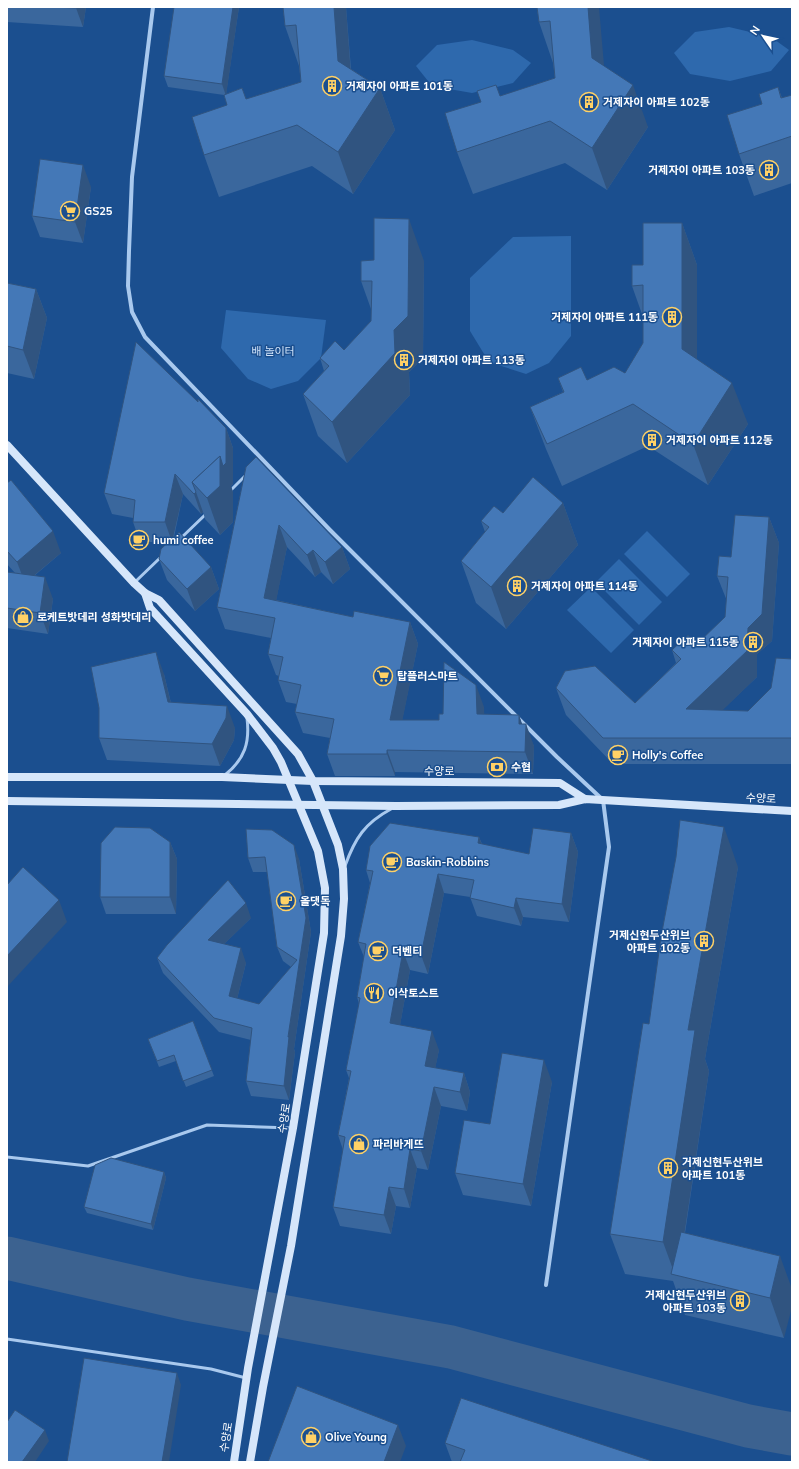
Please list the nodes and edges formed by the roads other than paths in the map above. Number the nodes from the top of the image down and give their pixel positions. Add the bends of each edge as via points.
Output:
1 (153, 7) edge
2 (9, 448) edge
3 (262, 460) junction
4 (257, 465) edge
5 (251, 470) edge
6 (223, 497) dead end
7 (207, 513) edge
8 (179, 540) edge
9 (162, 556) edge
10 (134, 583) junction
11 (145, 593) junction
12 (247, 714) junction
13 (7, 777) edge
14 (222, 777) junction
15 (288, 780) junction
16 (313, 781) junction
17 (585, 798) junction
18 (603, 800) junction
19 (7, 801) edge
20 (298, 804) junction
21 (322, 804) junction
22 (396, 806) junction
23 (792, 811) edge
24 (344, 869) junction
25 (293, 1128) junction
26 (7, 1157) edge
27 (546, 1285) dead end
28 (7, 1339) edge
29 (247, 1378) junction
30 (234, 1462) edge
31 (250, 1462) edge

1 - 3 street via 132,178 128,286 132,312 145,337
2 - 10 street
3 - 4 lane
3 - 18 street via 557,757
5 - 6 lane
7 - 8 lane
9 - 10 lane
10 - 11 street
11 - 12 street, 수양로 via 150,608
11 - 16 street via 159,600 298,754
12 - 14 lane via 249,734 245,748 235,767
12 - 15 street, 수양로 via 273,748
13 - 14 street, 수양로
14 - 15 street, 수양로
15 - 16 street, 수양로
15 - 20 street, 수양로
16 - 17 street, 수양로 via 560,783
16 - 21 street
17 - 18 street, 수양로
17 - 22 street, 수양로 via 559,805
18 - 23 street, 수양로
18 - 27 street via 609,847
19 - 20 street, 수양로
20 - 21 street, 수양로
20 - 25 street, 수양로 via 318,851 325,888 324,933
21 - 22 street, 수양로
21 - 24 street
22 - 24 lane via 366,825 351,850
24 - 31 street via 341,936 291,1246
25 - 26 lane via 207,1125 88,1166
25 - 29 street, 수양로
28 - 29 lane via 211,1369
29 - 30 street, 수양로

